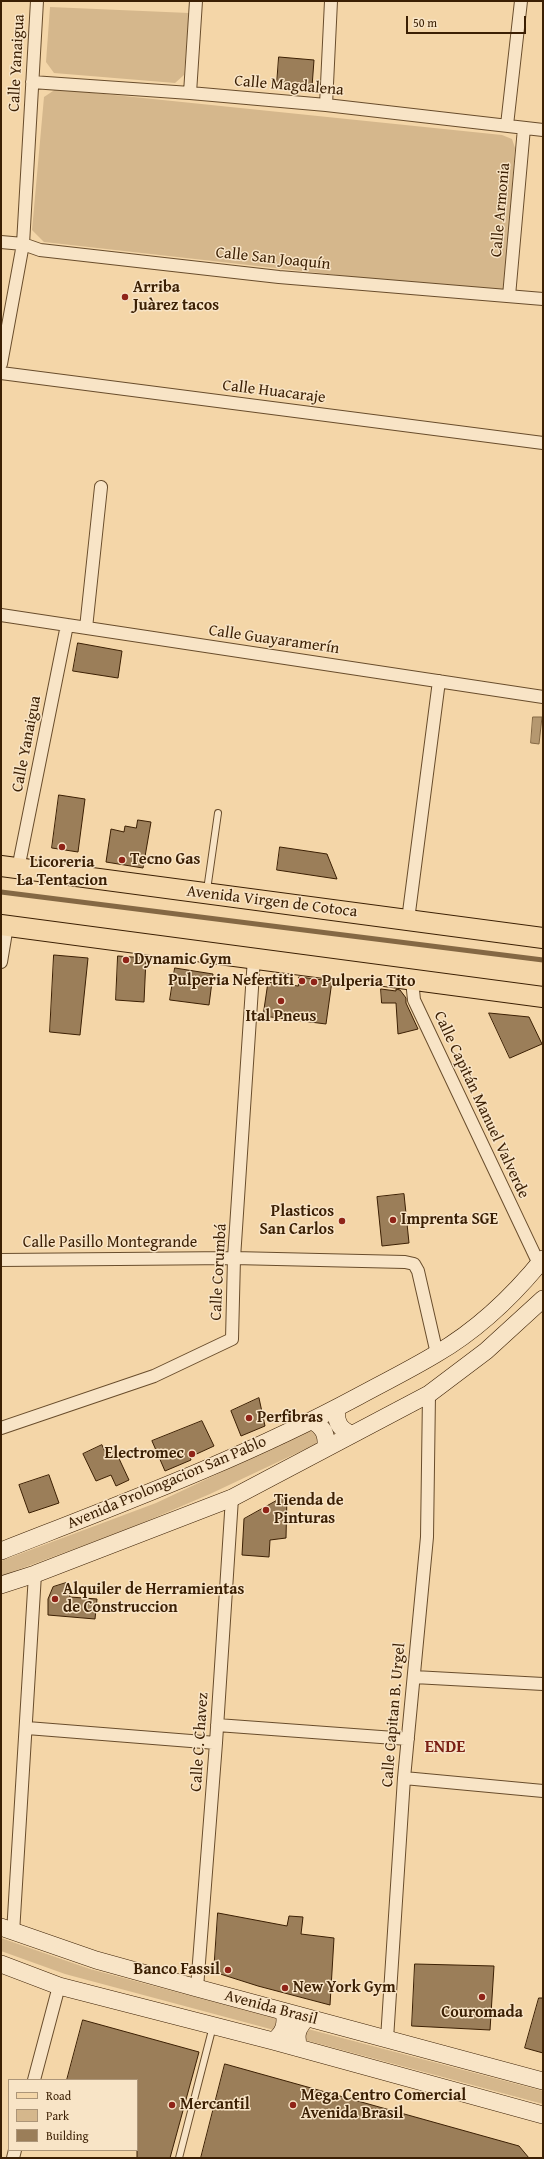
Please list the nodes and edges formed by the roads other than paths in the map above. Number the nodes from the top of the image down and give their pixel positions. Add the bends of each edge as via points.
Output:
1 (37, 1) edge
2 (196, 1) edge
3 (331, 1) edge
4 (521, 1) edge
5 (32, 82) junction
6 (190, 93) junction
7 (326, 105) junction
8 (507, 125) junction
9 (524, 128) junction
10 (543, 130) edge
11 (1, 242) edge
12 (23, 244) junction
13 (509, 296) junction
14 (543, 299) edge
15 (1, 364) edge
16 (1, 374) edge
17 (543, 443) edge
18 (101, 487) dead end
19 (1, 615) edge
20 (66, 625) junction
21 (86, 628) junction
22 (439, 680) junction
23 (543, 697) edge
24 (218, 813) dead end
25 (10, 868) edge
26 (206, 893) junction
27 (408, 920) junction
28 (4, 925) edge
29 (543, 938) edge
30 (254, 958) junction
31 (1, 962) edge
32 (412, 980) junction
33 (543, 997) edge
34 (234, 1258) junction
35 (1, 1260) edge
36 (541, 1262) edge
37 (543, 1299) edge
38 (437, 1354) junction
39 (429, 1394) junction
40 (337, 1408) junction
41 (313, 1421) junction
42 (1, 1428) edge
43 (351, 1434) junction
44 (326, 1448) junction
45 (232, 1498) junction
46 (1, 1551) edge
47 (35, 1574) junction
48 (1, 1585) edge
49 (414, 1677) junction
50 (543, 1684) edge
51 (217, 1725) junction
52 (27, 1728) junction
53 (408, 1739) junction
54 (216, 1743) junction
55 (404, 1778) junction
56 (543, 1791) edge
57 (7, 1930) edge
58 (1, 1964) edge
59 (59, 1986) junction
60 (197, 1988) junction
61 (284, 2012) junction
62 (307, 2018) junction
63 (213, 2026) junction
64 (387, 2039) junction
65 (273, 2041) junction
66 (299, 2048) junction
67 (34, 2079) edge
68 (543, 2081) edge
69 (543, 2115) edge
70 (179, 2158) edge

1 - 5 street, Calle Yanaigua
2 - 6 street
3 - 7 street
4 - 8 street
5 - 6 street, Calle Magdalena
5 - 12 street, Calle Yanaigua
6 - 7 street, Calle Magdalena
7 - 8 street, Calle Magdalena
8 - 9 street, Calle Magdalena
9 - 10 street, Calle Magdalena
9 - 13 street, Calle Armonia
11 - 12 street, Calle San Joaquín
12 - 13 street, Calle San Joaquín via 40,250 271,276
12 - 15 street, Calle Yanaigua
13 - 14 street, Calle San Joaquín
16 - 17 street, Calle Huacaraje
18 - 21 street
19 - 20 street, Calle Guayaramerín
20 - 21 street, Calle Guayaramerín
20 - 25 street, Calle Yanaigua
21 - 22 street, Calle Guayaramerín
22 - 23 street, Calle Guayaramerín
22 - 27 street
24 - 26 lane
25 - 26 main road, Avenida Virgen de Cotoca
26 - 27 main road, Avenida Virgen de Cotoca
27 - 29 main road, Avenida Virgen de Cotoca
28 - 30 main road
28 - 31 street
30 - 32 main road
30 - 34 street, Calle Corumbá
32 - 33 main road
32 - 36 street, Calle Capitán Manuel Valverde via 414,1000
34 - 35 street, Calle Pasillo Montegrande
34 - 38 street, Calle Pasillo Montegrande via 414,1264 418,1271
34 - 42 street, Calle Corumbá via 232,1339 154,1376
36 - 38 main road, Avenida Prolongacion San Pablo via 504,1302 474,1328
37 - 39 main road via 486,1351
38 - 40 main road, Avenida Prolongacion San Pablo
39 - 43 main road
39 - 49 street, Calle Capitan B. Urgel via 427,1537
40 - 41 main road, Avenida Prolongacion San Pablo
40 - 43 main road via 338,1424
41 - 44 main road via 325,1432
41 - 46 main road, Avenida Prolongacion San Pablo via 197,1474
43 - 44 main road
44 - 45 main road
45 - 47 main road
45 - 51 street, Calle C. Chavez
47 - 48 main road
47 - 52 street
49 - 50 street
49 - 53 street, Calle Capitan B. Urgel
51 - 53 street
51 - 54 street, Calle C. Chavez
52 - 54 street
52 - 57 street
53 - 55 street, Calle Capitan B. Urgel
54 - 60 street, Calle C. Chavez
55 - 56 street
55 - 64 street, Calle Capitan B. Urgel
57 - 60 main road, Avenida Brasil via 96,1960
58 - 59 main road, Avenida Brasil
59 - 63 main road, Avenida Brasil
59 - 67 street
60 - 61 main road, Avenida Brasil
61 - 62 main road, Avenida Brasil
61 - 65 main road via 283,2030
62 - 64 main road, Avenida Brasil
62 - 66 main road via 296,2035
63 - 65 main road, Avenida Brasil
63 - 70 lane
64 - 68 main road, Avenida Brasil
65 - 66 main road, Avenida Brasil
66 - 69 main road, Avenida Brasil

